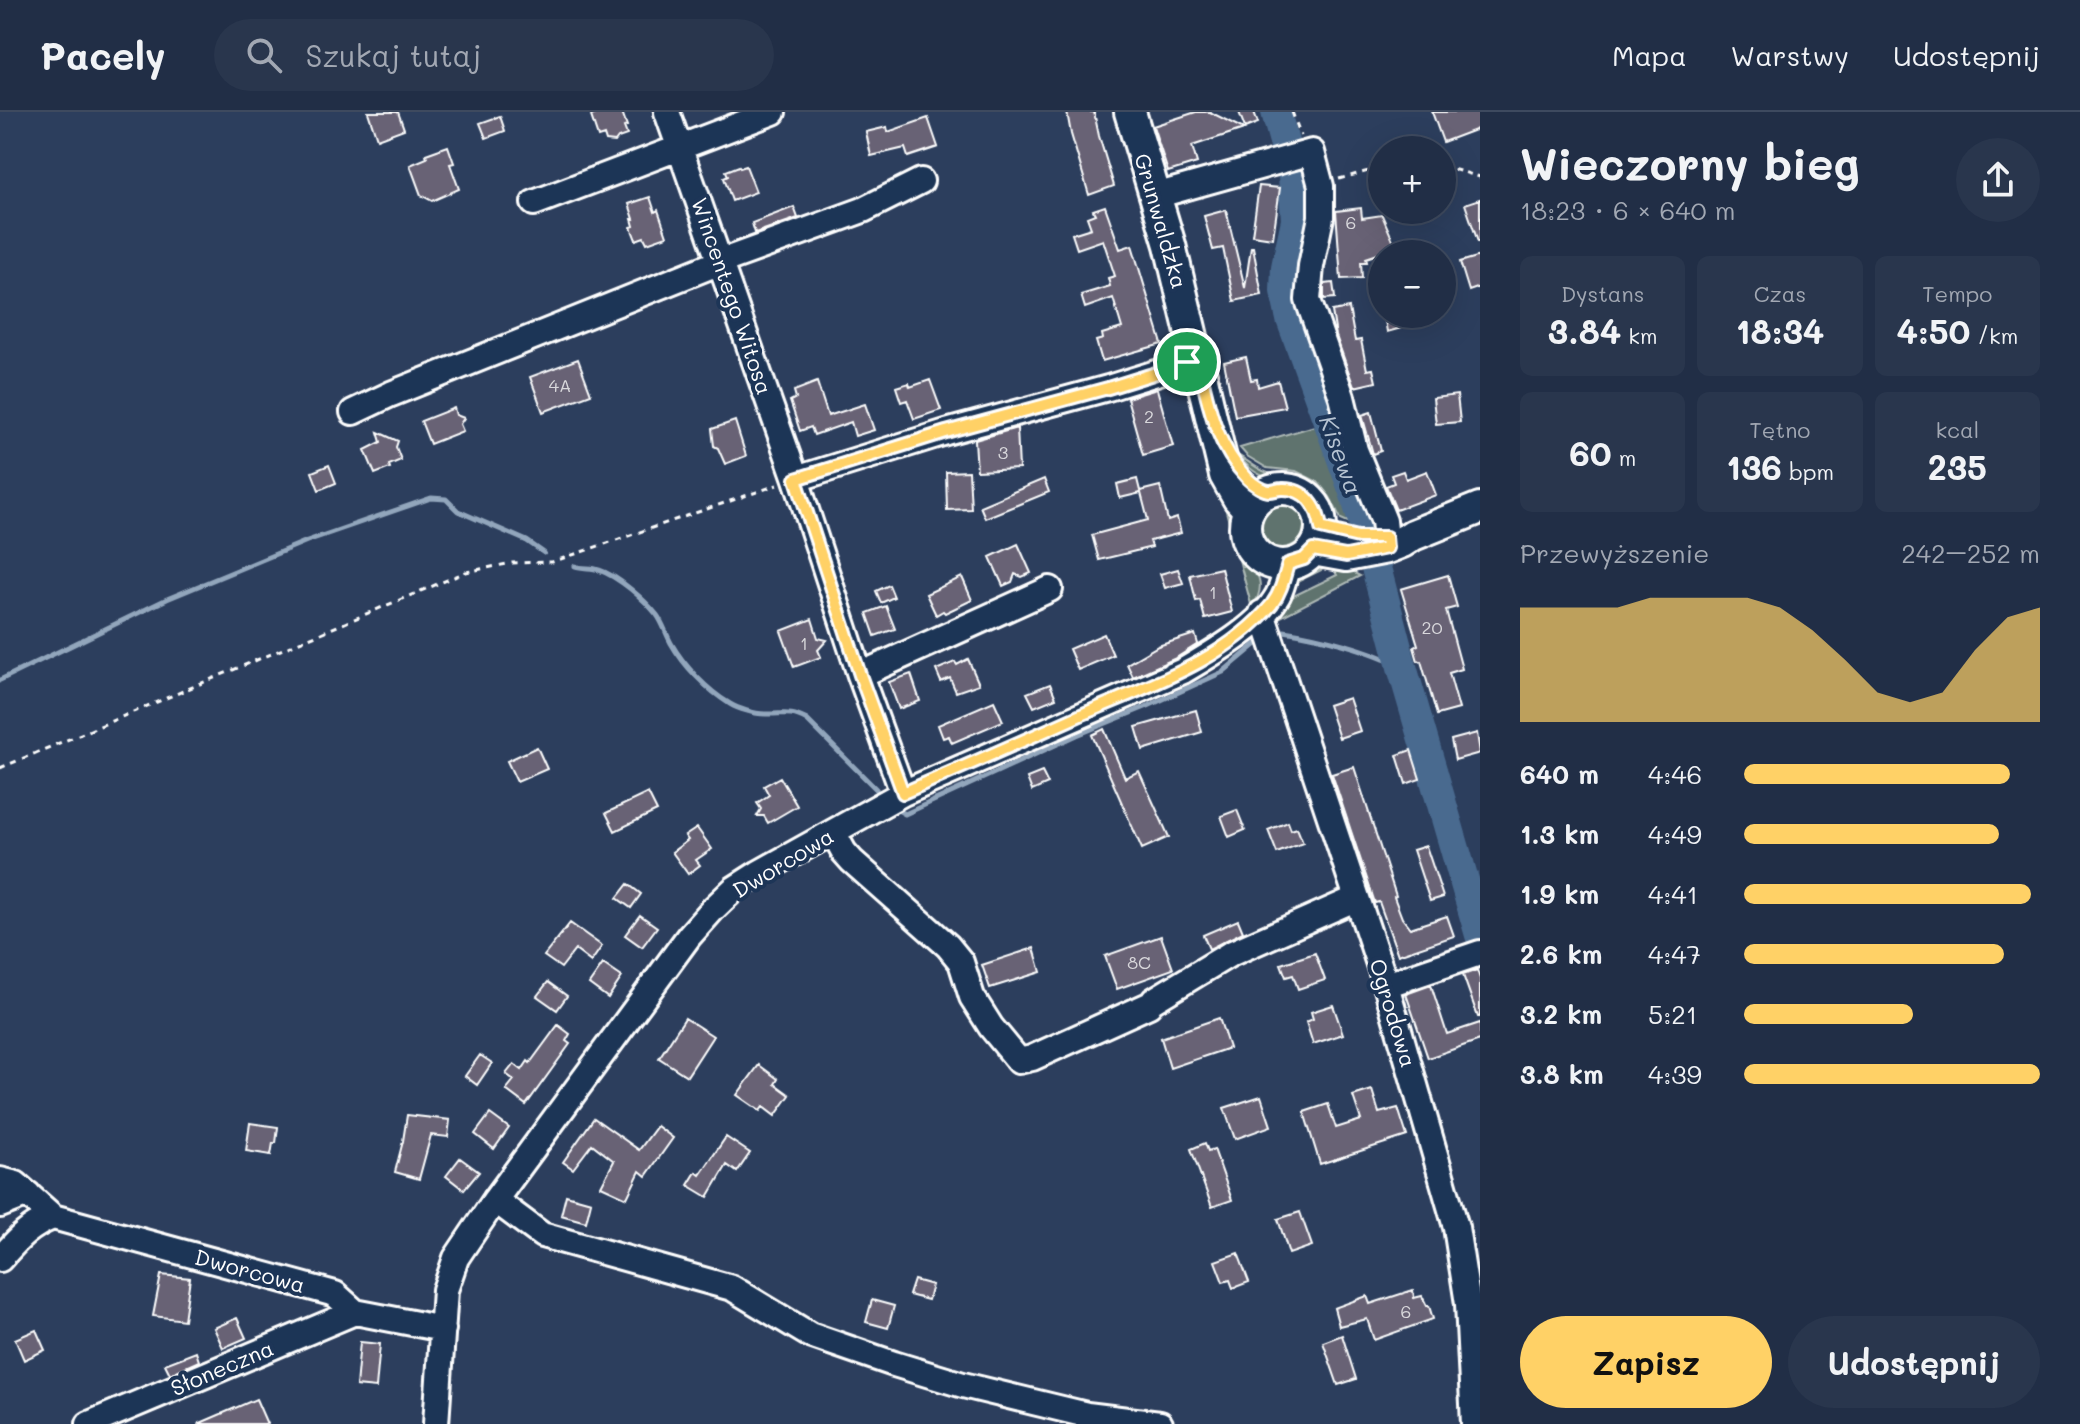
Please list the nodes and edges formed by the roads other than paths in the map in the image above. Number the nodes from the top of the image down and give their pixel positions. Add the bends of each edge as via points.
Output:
1 (667, 112) edge
2 (773, 112) edge
3 (1130, 112) edge
4 (679, 146) junction
5 (921, 181) dead end
6 (1155, 196) junction
7 (534, 203) dead end
8 (720, 262) junction
9 (1198, 360) junction
10 (353, 412) dead end
11 (796, 479) junction
12 (1259, 501) junction
13 (1480, 508) edge
14 (1381, 542) junction
15 (1298, 551) junction
16 (1050, 589) dead end
17 (1262, 613) junction
18 (860, 675) junction
19 (903, 793) junction
20 (833, 832) junction
21 (1357, 898) junction
22 (1476, 954) edge
23 (1386, 985) junction
24 (0, 1180) edge
25 (28, 1194) junction
26 (495, 1200) junction
27 (0, 1205) edge
28 (53, 1217) junction
29 (0, 1259) edge
30 (355, 1312) junction
31 (443, 1329) junction
32 (1468, 1423) edge
33 (89, 1424) edge
34 (436, 1424) edge
35 (1160, 1424) edge

1 - 4 street, Wincentego Witosa
2 - 4 street
3 - 6 main road, Grunwaldzka
4 - 7 street
4 - 8 street, Wincentego Witosa
5 - 8 street via 863,210
6 - 9 main road, Grunwaldzka
6 - 14 street via 1312,152 1321,186 1321,217 1308,300 1355,450 1384,521
8 - 10 street
8 - 11 street, Wincentego Witosa
9 - 11 street
9 - 12 main road, Grunwaldzka via 1225,475 1238,498
11 - 18 street, Wincentego Witosa
12 - 15 main road via 1244,525 1251,548 1259,557
12 - 15 main road via 1285,488 1315,505 1320,516
13 - 14 main road
14 - 15 main road
15 - 17 street via 1270,587
16 - 18 street
17 - 19 street, Dworcowa via 1230,642 1183,671
17 - 21 street, Ogrodowa
18 - 19 street, Wincentego Witosa
19 - 20 street, Dworcowa
20 - 21 street via 852,861 961,962 972,997 1019,1061 1152,1002 1230,954
20 - 26 street, Dworcowa via 746,881 713,909
21 - 23 street, Ogrodowa
22 - 23 street
23 - 32 street, Ogrodowa via 1456,1227 1468,1304
24 - 25 street, Dworcowa
25 - 27 street
25 - 28 street, Dworcowa
26 - 31 street, Dworcowa via 455,1261 445,1290
26 - 35 street via 542,1235 732,1288 810,1335 894,1364 1087,1415
28 - 29 street via 36,1224
28 - 30 street, Dworcowa via 335,1294
30 - 31 street, Dworcowa
30 - 33 street, Słoneczna
31 - 34 street, Dworcowa

